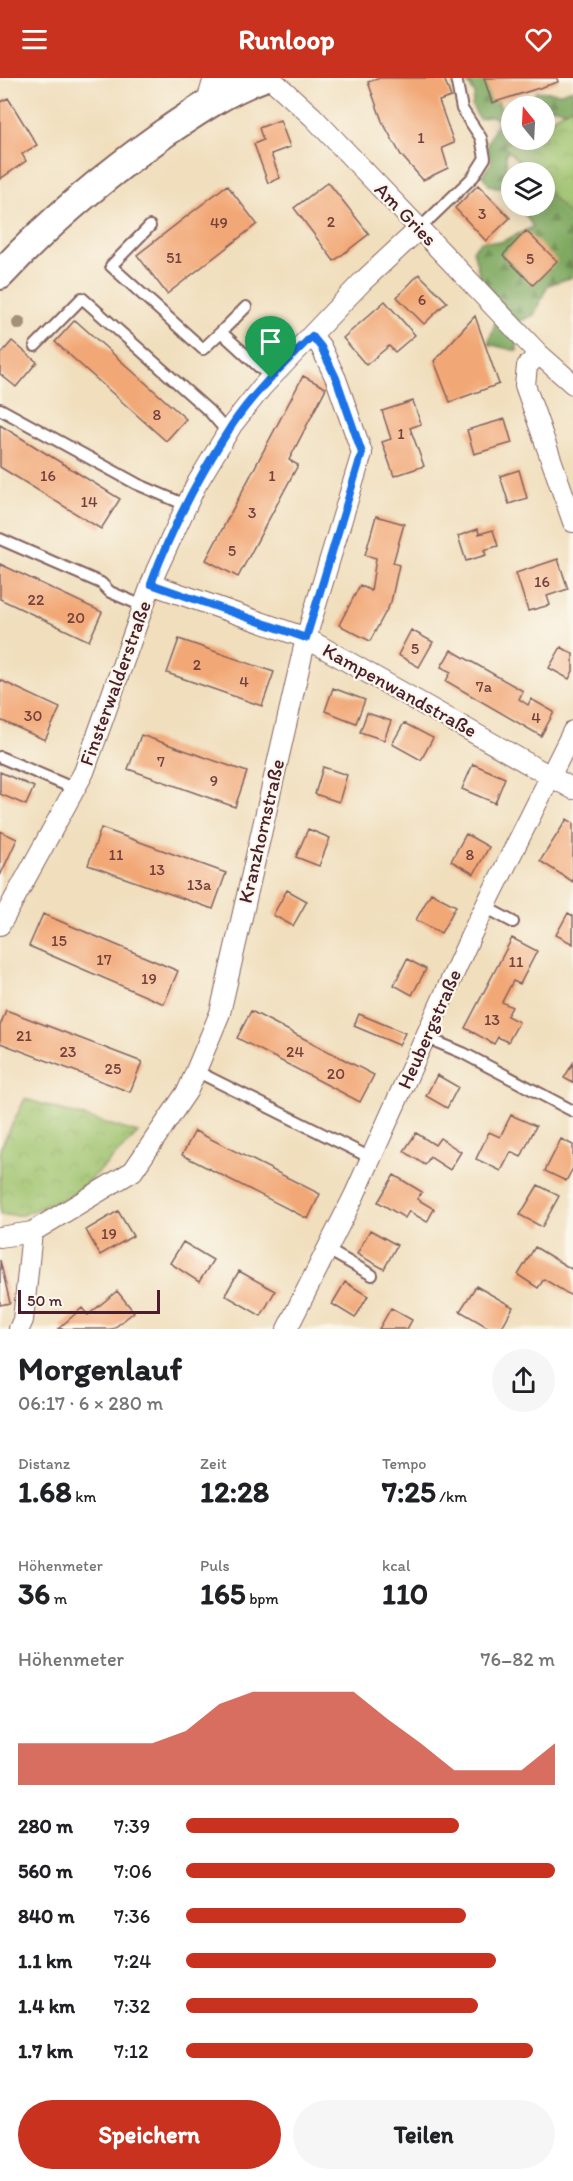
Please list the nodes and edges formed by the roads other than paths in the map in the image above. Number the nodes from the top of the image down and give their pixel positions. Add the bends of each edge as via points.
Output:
1 (261, 78) edge
2 (270, 78) edge
3 (456, 78) edge
4 (210, 91) edge
5 (150, 225) dead end
6 (420, 228) junction
7 (0, 275) edge
8 (246, 307) dead end
9 (221, 332) junction
10 (312, 336) junction
11 (35, 346) dead end
12 (539, 354) junction
13 (271, 378) junction
14 (573, 384) edge
15 (0, 410) edge
16 (228, 433) junction
17 (186, 505) junction
18 (573, 522) edge
19 (0, 539) edge
20 (151, 584) junction
21 (143, 606) junction
22 (306, 638) junction
23 (573, 731) edge
24 (0, 757) edge
25 (552, 775) junction
26 (75, 789) junction
27 (573, 789) edge
28 (485, 907) junction
29 (513, 922) dead end
30 (0, 925) edge
31 (425, 1037) junction
32 (196, 1071) junction
33 (573, 1111) edge
34 (371, 1158) junction
35 (32, 1232) junction
36 (0, 1237) edge
37 (326, 1249) junction
38 (372, 1275) dead end
39 (19, 1329) edge
40 (286, 1329) edge

1 - 4 main road via 231,89
2 - 6 street, Am Gries
3 - 6 lane via 462,109 481,138 485,159 473,177
4 - 7 main road via 28,245
5 - 9 lane via 111,266 203,349
6 - 10 street, Finsterwalderstraße
6 - 12 street, Am Gries
8 - 9 lane
9 - 13 lane
10 - 13 street, Finsterwalderstraße
10 - 22 street, Kranzhornstraße via 336,378 362,453
11 - 16 lane via 82,298 209,411
12 - 14 street, Am Gries
12 - 18 street via 527,366 525,385
13 - 16 street, Finsterwalderstraße
15 - 17 lane via 137,484
16 - 17 street, Finsterwalderstraße
17 - 20 street, Finsterwalderstraße
19 - 21 lane via 102,583 110,592
20 - 21 street, Finsterwalderstraße
20 - 22 street, Kampenwandstraße
21 - 26 street, Finsterwalderstraße
22 - 25 street, Kampenwandstraße
22 - 32 street, Kranzhornstraße via 220,1013
23 - 25 street, Heubergstraße
24 - 26 lane
25 - 27 street, Kampenwandstraße
25 - 28 street, Heubergstraße
26 - 30 street, Finsterwalderstraße
28 - 29 lane
28 - 31 street, Heubergstraße
31 - 33 lane
31 - 34 street, Heubergstraße
32 - 34 lane
32 - 35 street, Kranzhornstraße via 188,1090 133,1171
34 - 37 street, Heubergstraße
35 - 36 street, Kranzhornstraße
35 - 39 street
37 - 38 lane
37 - 40 street, Heubergstraße

